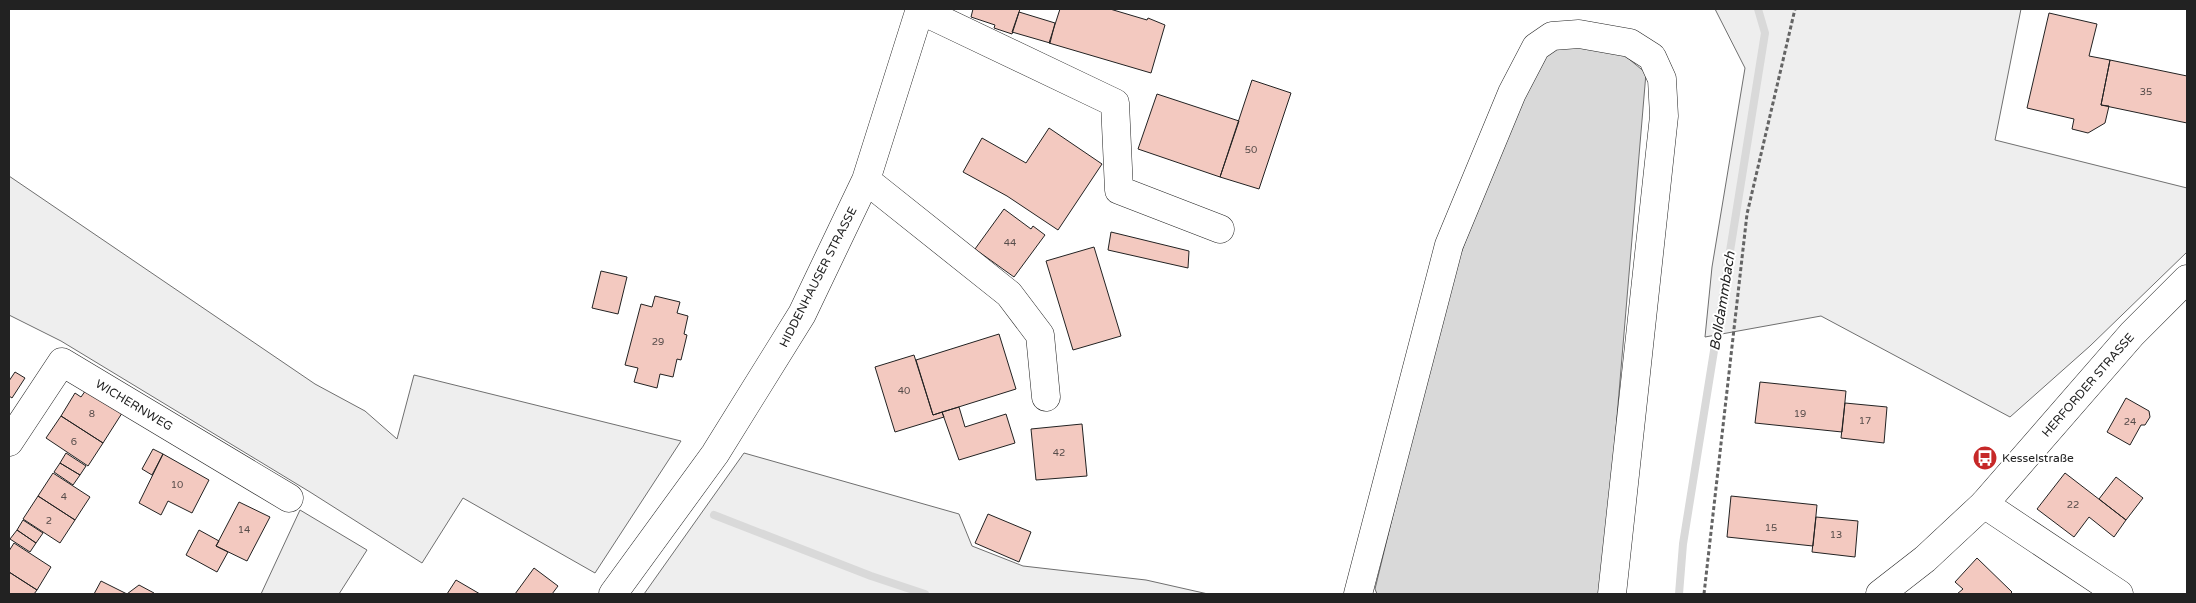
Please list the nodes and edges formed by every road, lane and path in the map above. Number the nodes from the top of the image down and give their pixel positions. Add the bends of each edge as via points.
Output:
1 (920, 9) edge
2 (1795, 9) edge
3 (866, 180) junction
4 (1220, 229) dead end
5 (2187, 279) edge
6 (1046, 397) dead end
7 (9, 442) edge
8 (289, 498) dead end
9 (1984, 504) junction
10 (613, 594) edge
11 (1358, 594) edge
12 (1612, 594) edge
13 (1704, 594) edge
14 (1880, 594) edge
15 (2119, 594) edge

1 - 3 street, HIDDENHAUSER STRASSE
1 - 4 street via 1115,103 1120,190
2 - 13 path via 1748,214
3 - 6 street via 1009,294 1040,335
3 - 10 street, HIDDENHAUSER STRASSE via 802,314 771,367 715,454
5 - 9 street, HERFORDER STRASSE via 2132,334
7 - 8 street, WICHERNWEG via 62,362
9 - 14 street, HERFORDER STRASSE via 1925,559
9 - 15 street
11 - 12 street via 1449,245 1512,93 1536,47 1552,36 1579,34 1630,43 1652,57 1662,79 1664,116

